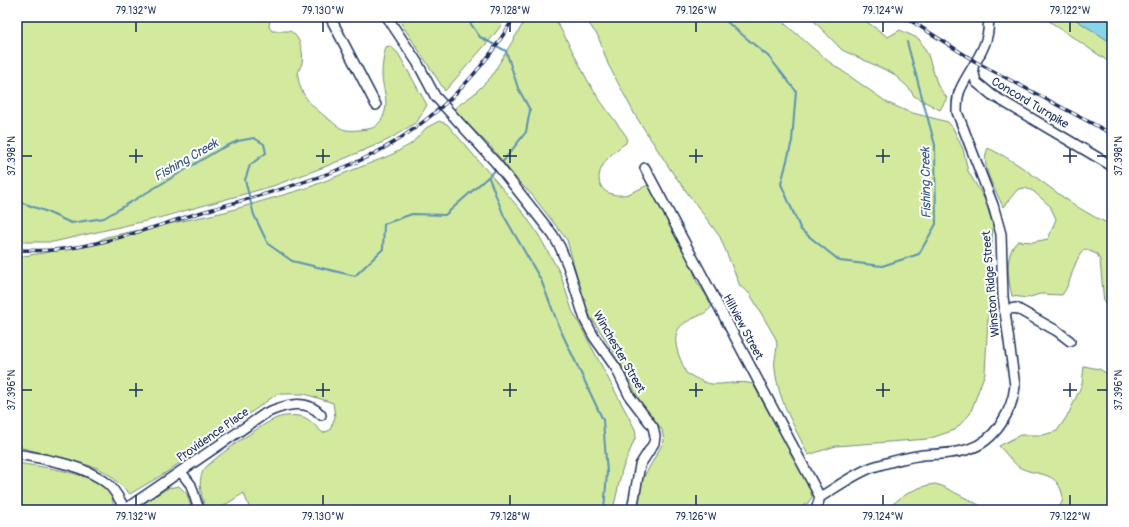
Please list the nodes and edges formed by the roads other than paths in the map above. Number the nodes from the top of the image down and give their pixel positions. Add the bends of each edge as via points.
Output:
1 (330, 17) edge
2 (387, 17) edge
3 (988, 17) edge
4 (973, 69) junction
5 (376, 105) dead end
6 (1112, 166) edge
7 (645, 168) dead end
8 (1004, 310) junction
9 (1070, 340) dead end
10 (321, 415) dead end
11 (17, 454) edge
12 (181, 472) junction
13 (820, 497) junction
14 (125, 510) edge
15 (199, 510) edge
16 (632, 510) edge
17 (816, 510) edge

1 - 5 street
2 - 16 street, Winchester Street via 436,96 498,166 560,246 585,320 616,368 630,397 653,427 656,436 640,466
3 - 4 street via 988,32
4 - 6 street, Concord Turnpike via 976,82 992,95
4 - 8 street, Winston Ridge Street via 960,88 957,112 1001,234
7 - 13 street, Hillview Street
8 - 9 street via 1016,308
8 - 13 street, Winston Ridge Street via 1015,386 1014,396 1005,417 992,434 981,444 969,449 921,456 872,468
10 - 12 street, Providence Place via 312,407 301,405 272,410
11 - 14 street via 49,460 92,474 108,484
12 - 14 street, Providence Place
12 - 15 street via 191,485
13 - 17 street

